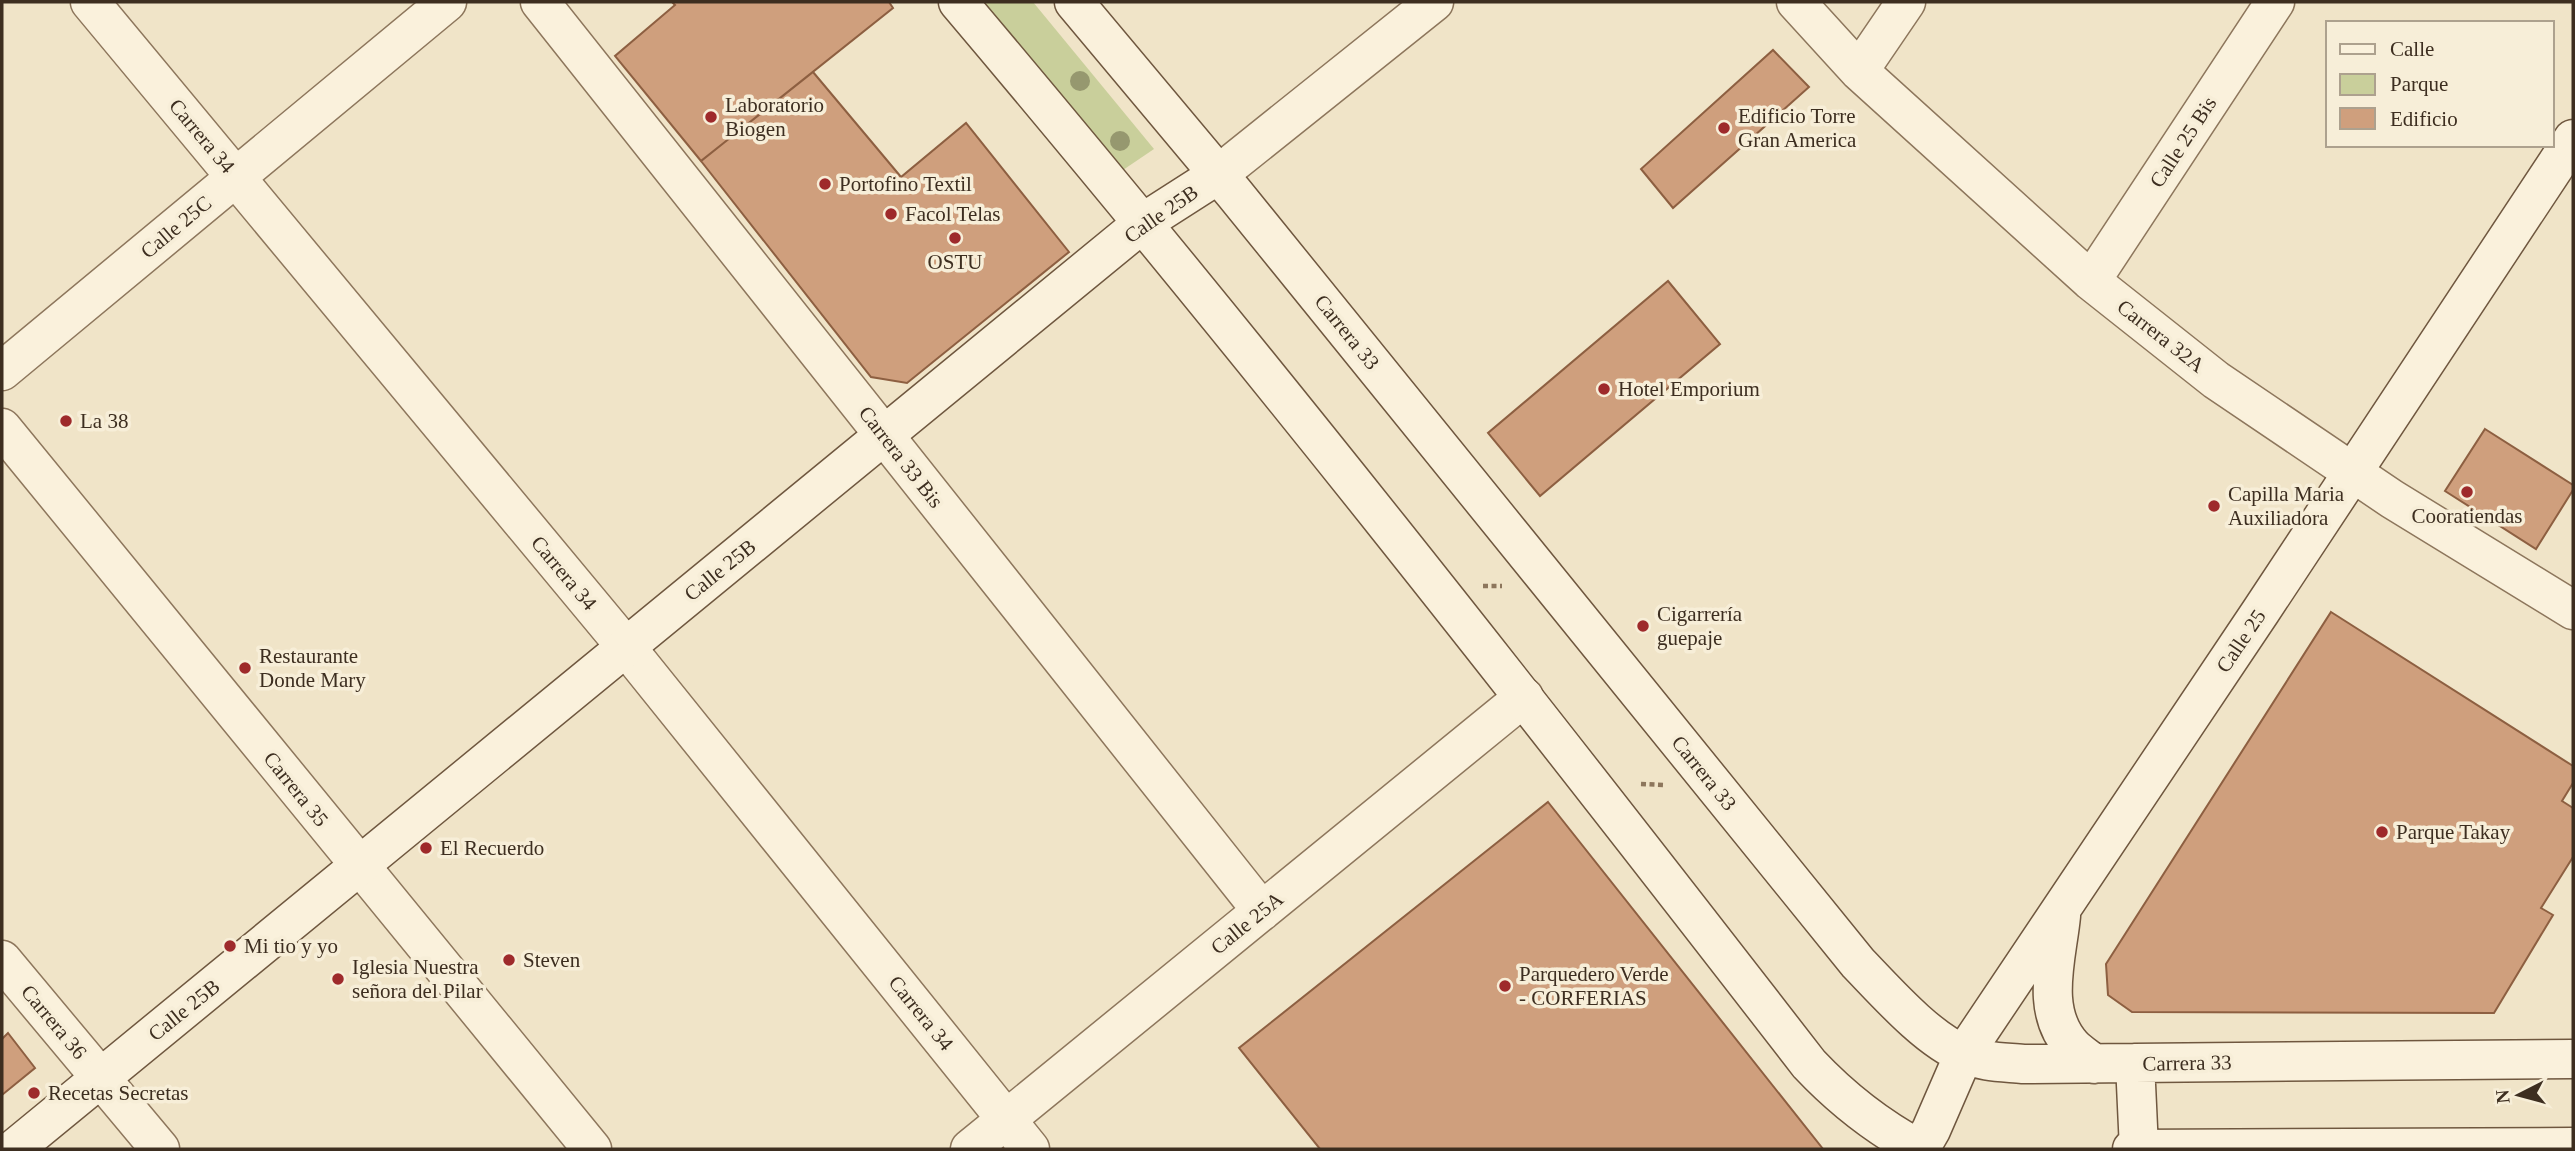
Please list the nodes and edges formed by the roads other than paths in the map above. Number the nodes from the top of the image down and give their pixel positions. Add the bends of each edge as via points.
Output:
1 (90, 2) edge
2 (447, 2) edge
3 (540, 2) edge
4 (958, 2) edge
5 (1074, 2) edge
6 (1434, 2) edge
7 (1796, 2) edge
8 (1906, 2) edge
9 (2274, 2) edge
10 (1859, 71) junction
11 (2573, 139) edge
12 (1219, 174) junction
13 (236, 177) junction
14 (1144, 222) junction
15 (2091, 281) junction
16 (2, 371) edge
17 (2, 428) edge
18 (884, 436) junction
19 (2351, 472) junction
20 (2573, 610) edge
21 (626, 647) junction
22 (1524, 697) junction
23 (360, 867) junction
24 (2062, 906) junction
25 (1262, 911) junction
26 (2, 960) edge
27 (1964, 1054) junction
28 (2573, 1059) edge
29 (2135, 1063) junction
30 (2094, 1064) junction
31 (101, 1078) junction
32 (1006, 1120) junction
33 (2573, 1147) edge
34 (14, 1149) edge
35 (160, 1149) edge
36 (592, 1149) edge
37 (970, 1149) edge
38 (1030, 1149) edge
39 (1919, 1149) edge
40 (2132, 1149) edge
41 (2139, 1149) edge

1 - 13 street, Carrera 34
2 - 13 street, Calle 25C
3 - 18 street, Carrera 33 Bis
4 - 14 street
5 - 12 street, Carrera 33
6 - 12 street, Calle 25B
7 - 10 street, Carrera 32A
8 - 10 street
9 - 15 street, Calle 25 Bis
10 - 15 street, Carrera 32A
11 - 19 street, Calle 25
12 - 14 street, Calle 25B
12 - 27 street, Carrera 33 via 1868,974 1939,1040
13 - 16 street, Calle 25C
13 - 21 street, Carrera 34
14 - 18 street, Calle 25B
14 - 22 street
15 - 19 street, Carrera 32A via 2216,380
17 - 23 street, Carrera 35
18 - 21 street, Calle 25B
18 - 25 street, Carrera 33 Bis
19 - 20 street, Carrera 32A
19 - 24 street, Calle 25
21 - 23 street, Calle 25B
21 - 32 street, Carrera 34
22 - 25 street, Calle 25A
22 - 39 street via 1809,1064 1877,1126
23 - 31 street, Calle 25B
23 - 36 street, Carrera 35
24 - 27 street, Calle 25
24 - 30 street via 2054,1008 2072,1046
25 - 32 street, Calle 25A
26 - 31 street, Carrera 36
27 - 30 street, Carrera 33 via 2023,1064
27 - 39 street, Calle 25
28 - 29 street, Carrera 33
29 - 30 street, Carrera 33
29 - 41 street
31 - 34 street, Calle 25B
31 - 35 street, Carrera 36
32 - 37 street, Calle 25A
32 - 38 street, Carrera 34
33 - 41 street
40 - 41 street

